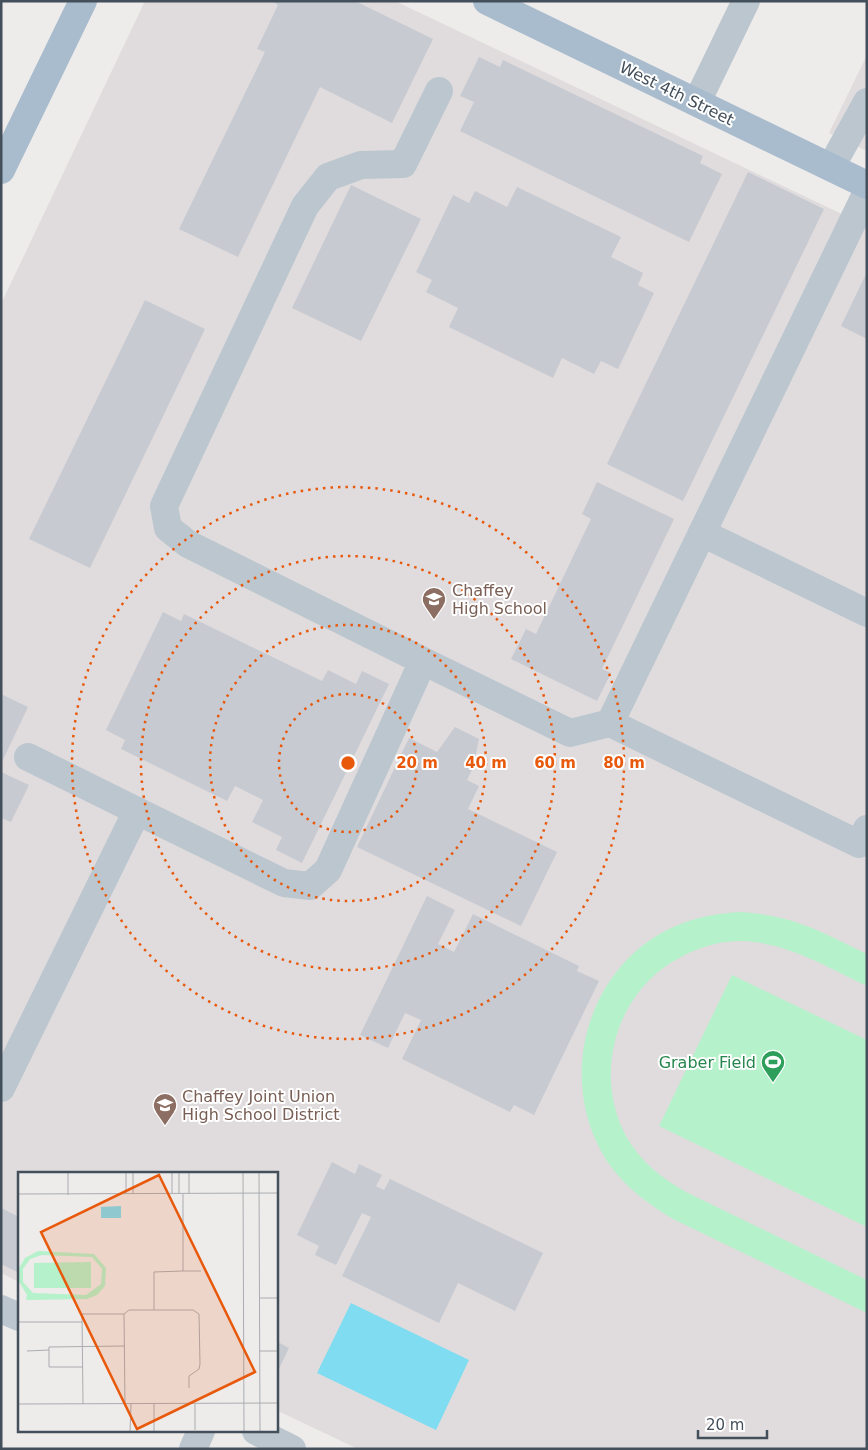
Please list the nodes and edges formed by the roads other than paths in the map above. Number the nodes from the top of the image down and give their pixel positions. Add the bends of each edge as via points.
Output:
1 (83, 1) edge
2 (487, 1) edge
3 (746, 1) edge
4 (439, 91) dead end
5 (697, 102) junction
6 (867, 102) edge
7 (830, 167) junction
8 (1, 170) edge
9 (867, 185) edge
10 (867, 192) edge
11 (702, 533) junction
12 (867, 613) edge
13 (423, 661) junction
14 (610, 723) junction
15 (28, 757) dead end
16 (137, 811) junction
17 (867, 829) edge
18 (1, 1088) edge
19 (1, 1309) edge
20 (18, 1317) edge
21 (201, 1432) edge
22 (250, 1432) edge
23 (258, 1432) edge
24 (193, 1449) edge
25 (242, 1449) edge
26 (292, 1449) edge

1 - 8 main road
2 - 5 main road, West 4th Street
3 - 5 street
4 - 13 street via 403,164 361,165 328,177 305,206 164,506 168,528 188,544
5 - 7 main road, West 4th Street
6 - 7 street
7 - 9 main road, West 4th Street
10 - 11 street
11 - 12 street
11 - 14 street
13 - 14 street via 570,733
13 - 16 street via 328,870 310,886 284,883
14 - 17 street via 859,844
15 - 16 street
16 - 18 street
19 - 20 street
21 - 24 street
22 - 25 street
23 - 26 street

